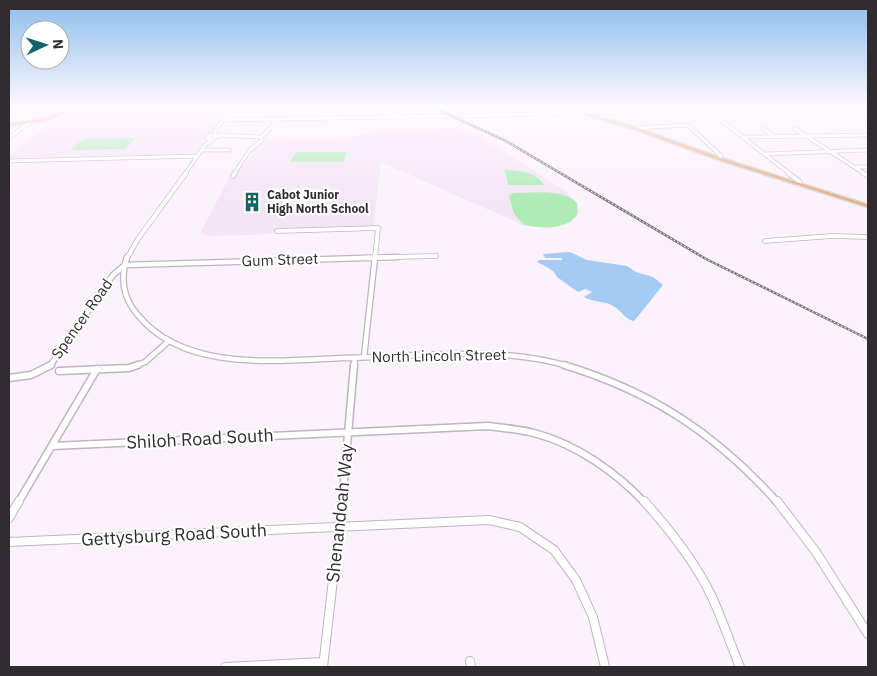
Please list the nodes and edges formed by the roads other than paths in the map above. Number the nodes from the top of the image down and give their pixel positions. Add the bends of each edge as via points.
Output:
1 (211, 139) edge
2 (252, 139) edge
3 (260, 139) edge
4 (663, 139) edge
5 (703, 139) edge
6 (745, 139) edge
7 (812, 139) edge
8 (256, 142) junction
9 (248, 145) dead end
10 (202, 150) junction
11 (229, 150) dead end
12 (248, 150) junction
13 (868, 150) edge
14 (831, 151) junction
15 (765, 154) junction
16 (197, 156) junction
17 (720, 159) junction
18 (9, 161) edge
19 (855, 167) junction
20 (868, 167) edge
21 (233, 176) dead end
22 (868, 176) edge
23 (799, 184) junction
24 (868, 206) edge
25 (277, 231) dead end
26 (868, 237) edge
27 (765, 242) dead end
28 (436, 256) dead end
29 (375, 258) junction
30 (125, 265) junction
31 (168, 341) junction
32 (364, 357) junction
33 (354, 358) junction
34 (97, 369) junction
35 (59, 371) dead end
36 (9, 378) edge
37 (348, 431) junction
38 (52, 446) junction
39 (9, 518) edge
40 (340, 526) junction
41 (9, 542) edge
42 (868, 634) edge
43 (323, 665) edge
44 (225, 667) edge
45 (605, 667) edge
46 (740, 667) edge

1 - 10 street, North Lincoln Street
2 - 8 street
3 - 8 street
4 - 17 main road
5 - 17 street via 722,156
6 - 15 street
7 - 14 street
8 - 12 street
9 - 12 street
10 - 11 street
10 - 16 street, North Lincoln Street
12 - 21 street
13 - 14 street
14 - 15 street
14 - 19 street
15 - 23 street
16 - 18 street
16 - 30 street, North Lincoln Street via 137,240
17 - 23 main road
19 - 20 street
19 - 22 street
23 - 24 main road
25 - 29 street via 378,228
26 - 27 street via 832,236
28 - 29 street, Gum Street
29 - 30 street, Gum Street
29 - 32 street
30 - 31 street, North Lincoln Street via 124,289 130,304 142,322
30 - 36 street, Spencer Road via 113,275 50,366 31,375
31 - 33 street, North Lincoln Street via 194,351 228,358 264,361
31 - 34 street via 145,362 129,368
32 - 33 street, North Lincoln Street
32 - 42 street, North Lincoln Street via 524,356 585,370 657,402 718,445 773,497 808,540
33 - 37 street, Shenandoah Way
34 - 35 street
34 - 38 street
37 - 38 street, Shiloh Road South
37 - 40 street, Shenandoah Way
37 - 46 street, Shiloh Road South via 488,426 540,434 583,454 620,479 654,512 684,549 710,594
38 - 39 street
40 - 41 street, Gettysburg Road South
40 - 43 street, Shenandoah Way
40 - 45 street, Gettysburg Road South via 489,520 520,527 554,550 576,580 593,616
43 - 44 street

